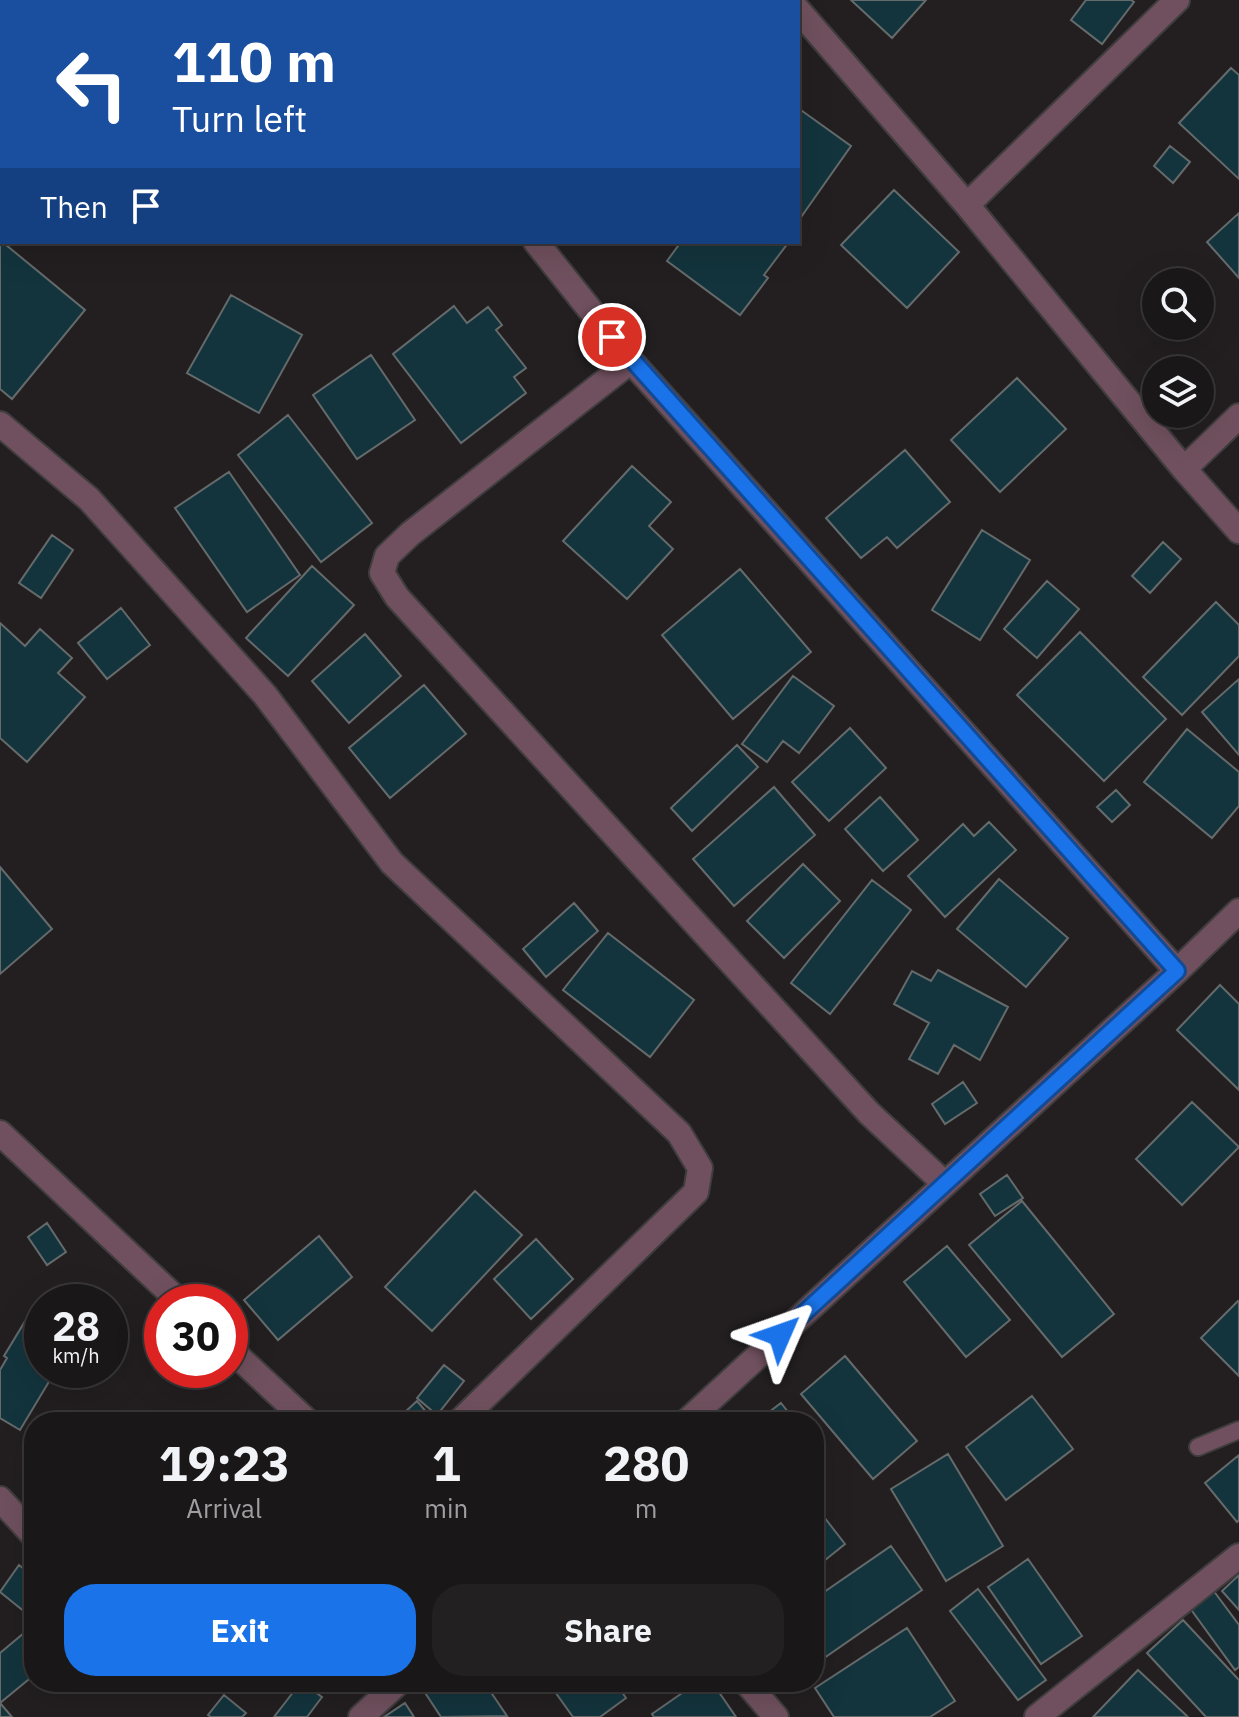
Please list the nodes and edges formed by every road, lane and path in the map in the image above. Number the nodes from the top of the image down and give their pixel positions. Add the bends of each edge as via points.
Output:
1 (1177, 0) edge
2 (800, 12) edge
3 (967, 205) junction
4 (538, 244) edge
5 (631, 361) junction
6 (1239, 416) edge
7 (0, 424) edge
8 (1184, 469) junction
9 (1239, 531) edge
10 (1239, 911) edge
11 (1177, 971) junction
12 (0, 1133) edge
13 (945, 1184) junction
14 (161, 1284) edge
15 (248, 1366) edge
16 (297, 1412) edge
17 (469, 1412) edge
18 (697, 1412) edge
19 (1239, 1430) edge
20 (1198, 1447) dead end
21 (0, 1499) edge
22 (24, 1525) edge
23 (1239, 1556) edge
24 (388, 1692) edge
25 (755, 1692) edge
26 (361, 1717) edge
27 (776, 1717) edge
28 (1037, 1717) edge

1 - 3 street
2 - 3 street
3 - 8 street
4 - 5 street
5 - 11 street
5 - 13 street via 410,534 387,556 382,573 397,597 850,1092
6 - 8 street
7 - 17 street via 89,499 265,695 392,863 679,1133 700,1168 696,1192
8 - 9 street
10 - 11 street
11 - 13 street
12 - 14 street
13 - 18 street
15 - 16 street
19 - 20 lane
21 - 22 street
23 - 28 street
24 - 26 street
25 - 27 street

